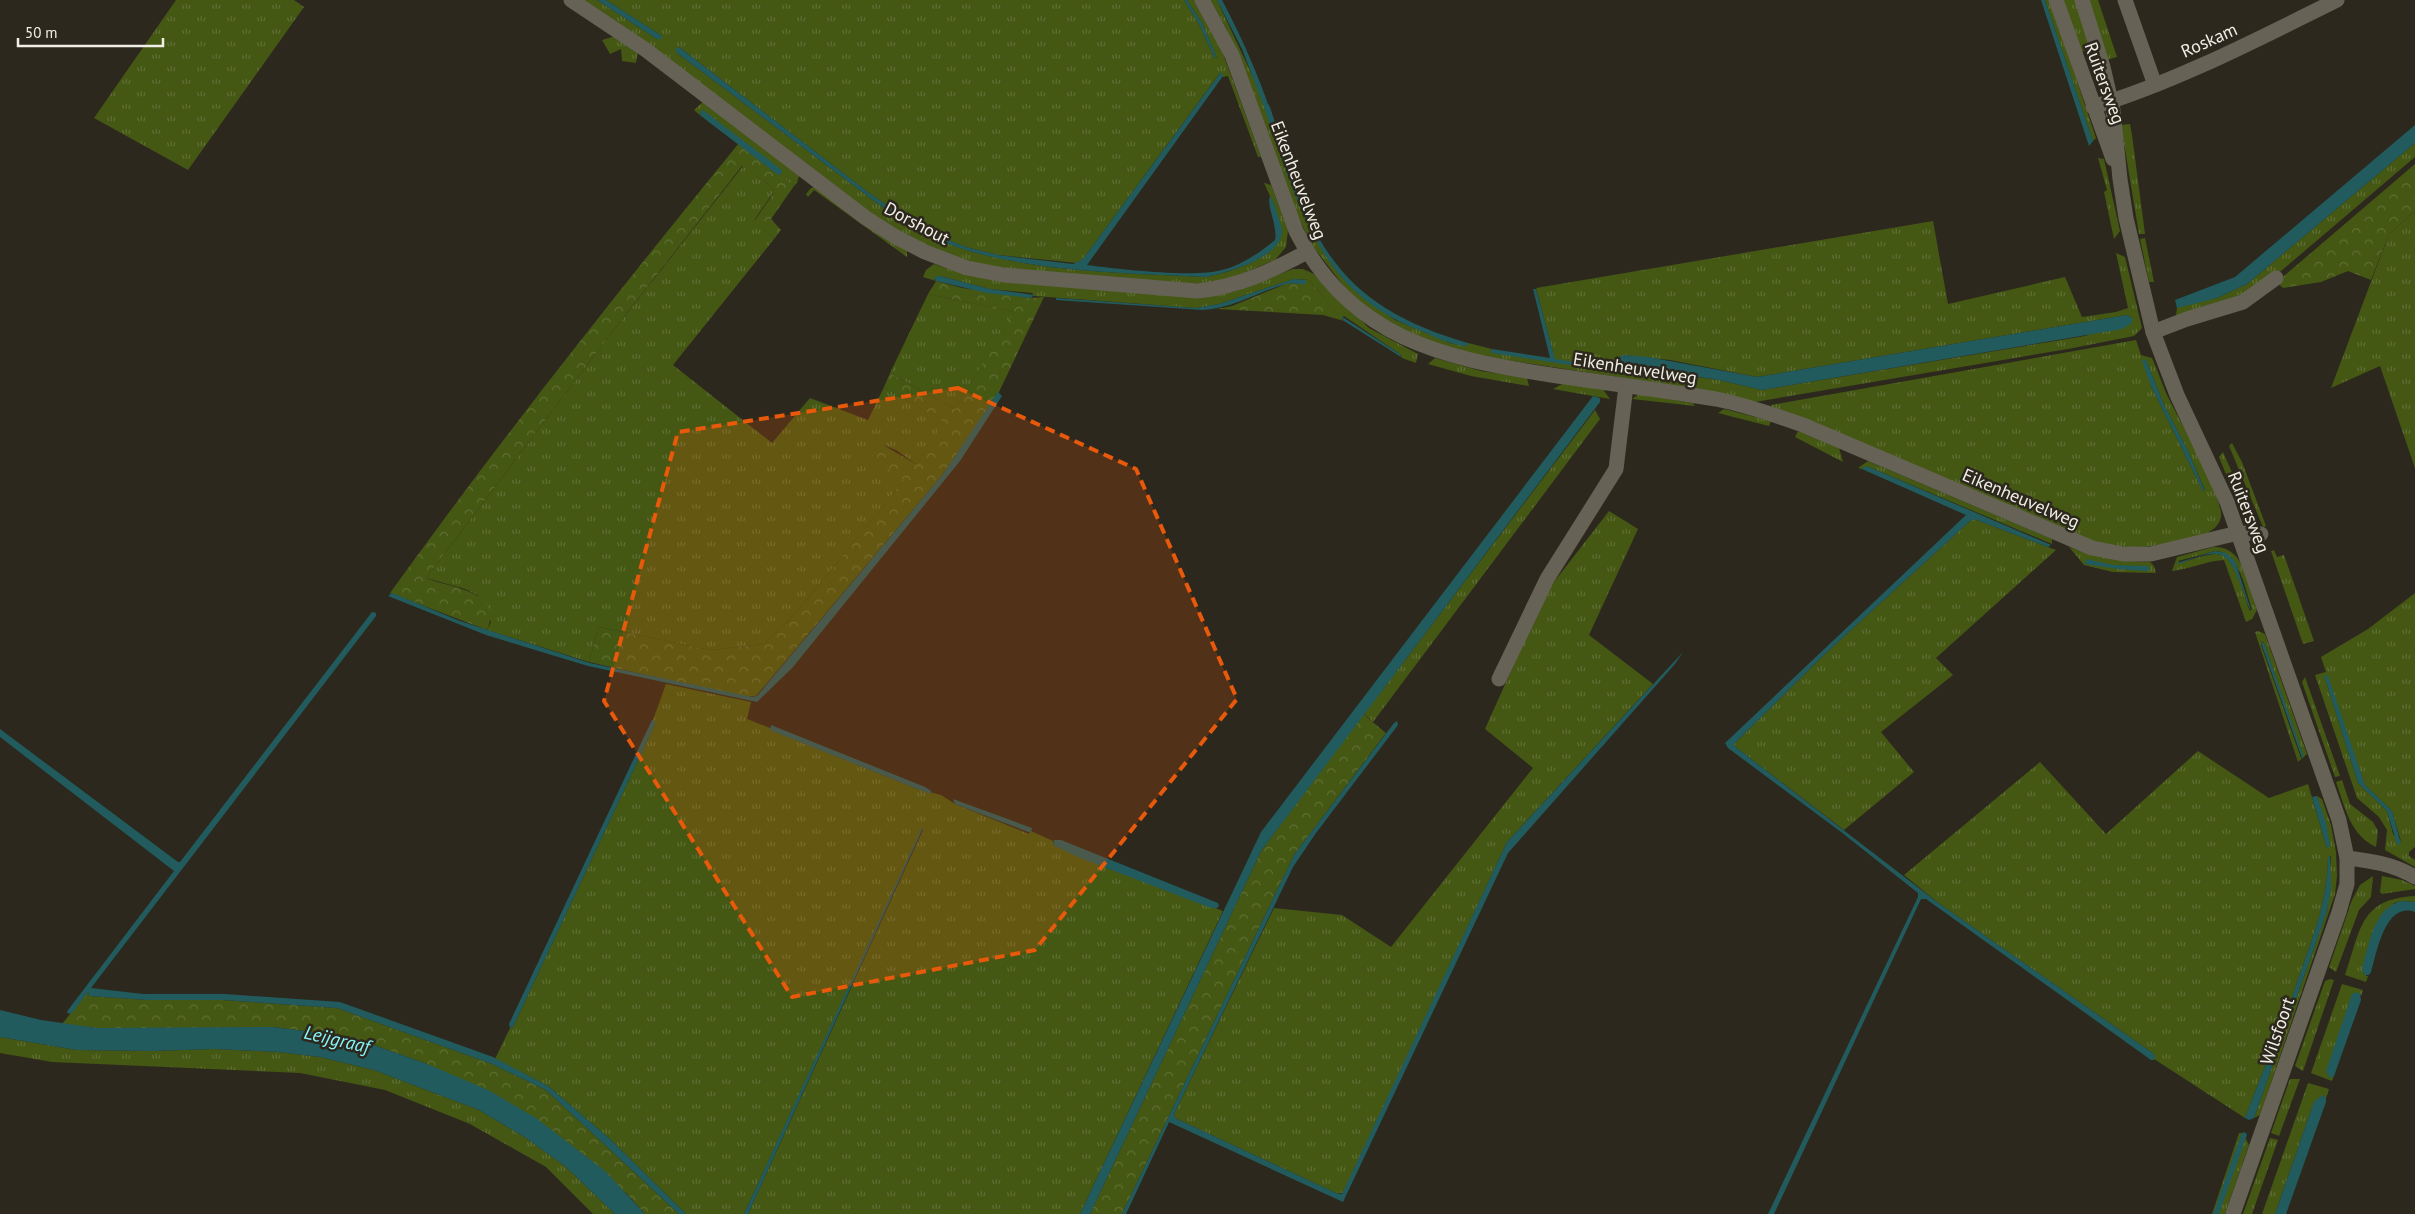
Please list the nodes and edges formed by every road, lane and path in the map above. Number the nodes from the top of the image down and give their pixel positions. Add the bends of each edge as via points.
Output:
1 (571, 0) edge
2 (1202, 0) edge
3 (2056, 0) edge
4 (2082, 0) edge
5 (2125, 0) edge
6 (2337, 0) edge
7 (2155, 85) junction
8 (2111, 102) junction
9 (2094, 107) junction
10 (2120, 179) junction
11 (1306, 252) junction
12 (2276, 278) dead end
13 (2154, 332) junction
14 (1626, 386) junction
15 (2238, 533) junction
16 (2260, 534) dead end
17 (1499, 679) dead end
18 (2347, 858) junction
19 (2415, 877) edge
20 (2233, 1214) edge

1 - 11 street, Dorshout via 653,55 896,237 967,268 1004,276 1198,291 1235,285
2 - 11 street, Eikenheuvelweg via 1232,55
3 - 9 street, Ruitersweg
4 - 8 street, Ruitersweg
5 - 7 street
6 - 7 street, Roskam
7 - 8 street, Roskam
8 - 9 street, Roskam
8 - 10 street, Ruitersweg
9 - 10 street, Ruitersweg
10 - 13 street, Ruitersweg via 2140,284
11 - 14 street, Eikenheuvelweg via 1355,307 1409,341 1449,356 1502,367
12 - 13 street via 2243,302 2187,318
13 - 15 street, Ruitersweg via 2177,395 2211,464
14 - 15 street, Eikenheuvelweg via 1724,401 1803,425 2092,548 2123,554 2151,554
14 - 17 street via 1616,469 1547,579
15 - 16 street, Eikenheuvelweg
15 - 18 street, Ruitersweg via 2329,786
18 - 19 street via 2380,862
18 - 20 street, Wilsfoort via 2346,884 2339,912

